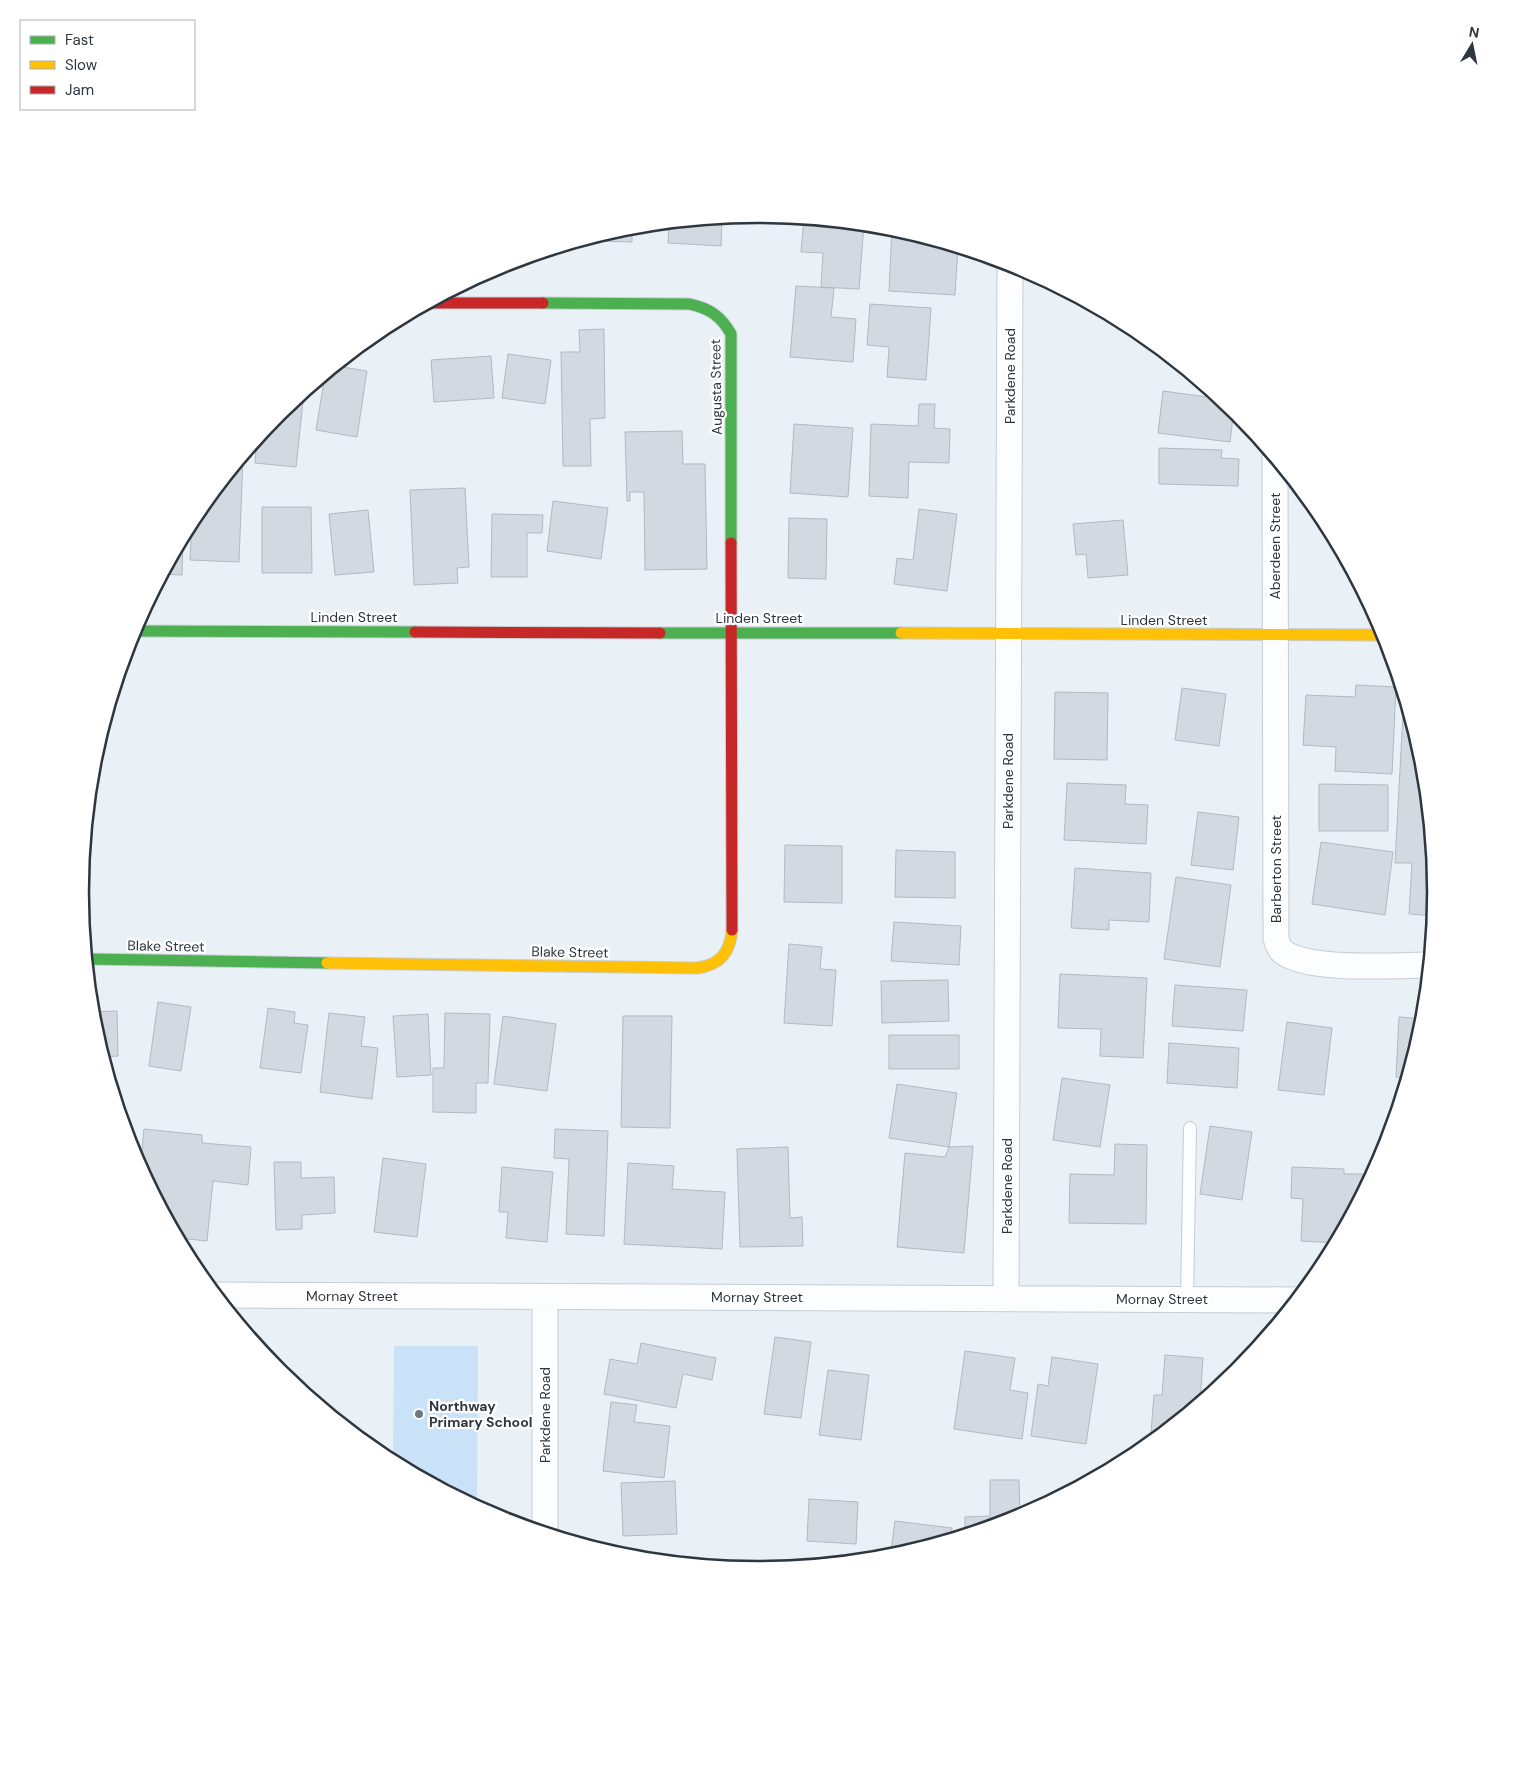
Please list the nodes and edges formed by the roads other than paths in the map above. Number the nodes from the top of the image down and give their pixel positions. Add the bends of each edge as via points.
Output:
1 (1010, 272) edge
2 (443, 302) edge
3 (1275, 467) edge
4 (142, 631) edge
5 (732, 632) junction
6 (1009, 635) junction
7 (1276, 635) junction
8 (1377, 635) edge
9 (92, 959) edge
10 (1424, 965) edge
11 (1190, 1128) dead end
12 (223, 1295) edge
13 (545, 1297) junction
14 (1006, 1298) junction
15 (1187, 1299) junction
16 (1290, 1300) edge
17 (545, 1528) edge

1 - 6 street, Parkdene Road
2 - 5 street, Augusta Street via 689,304 716,312 725,322 731,334 732,347
3 - 7 street, Aberdeen Street
4 - 5 street, Linden Street
5 - 6 street, Linden Street
5 - 9 street, Blake Street via 732,931 726,956 718,963 708,968 697,968
6 - 7 street, Linden Street
6 - 14 street, Parkdene Road
7 - 8 street, Linden Street
7 - 10 street, Barberton Street via 1276,938 1281,951 1299,960 1321,964
11 - 15 lane
12 - 13 street, Mornay Street
13 - 14 street, Mornay Street
13 - 17 street, Parkdene Road
14 - 15 street, Mornay Street
15 - 16 street, Mornay Street

